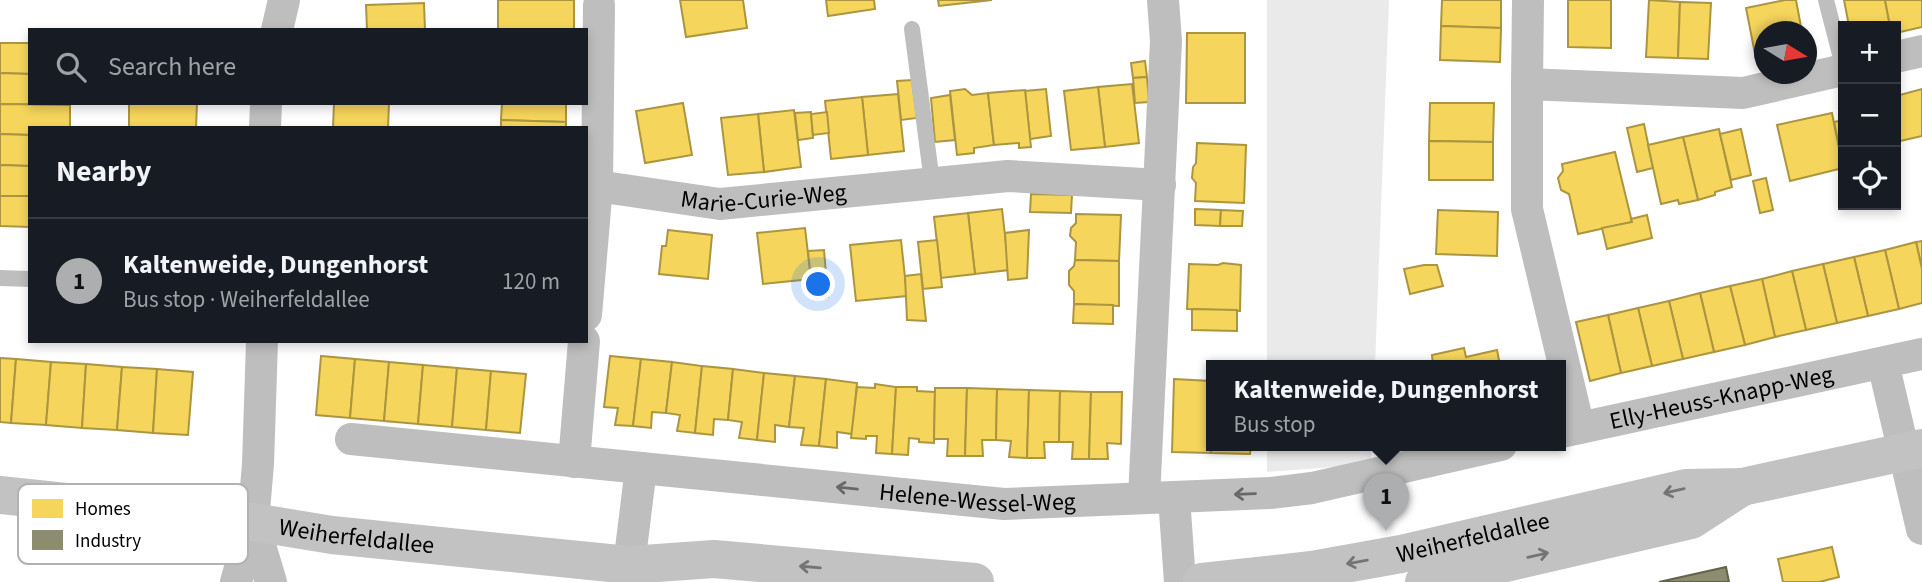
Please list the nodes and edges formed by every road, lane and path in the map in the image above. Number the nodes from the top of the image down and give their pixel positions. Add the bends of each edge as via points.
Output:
1 (284, 0) edge
2 (1163, 0) edge
3 (1528, 0) edge
4 (1826, 0) edge
5 (599, 5) dead end
6 (277, 28) edge
7 (912, 29) dead end
8 (1838, 48) edge
9 (1922, 51) edge
10 (1901, 56) edge
11 (1838, 69) edge
12 (1527, 84) junction
13 (266, 105) edge
14 (265, 126) edge
15 (932, 182) junction
16 (1160, 185) junction
17 (597, 186) junction
18 (0, 278) edge
19 (28, 279) edge
20 (588, 292) edge
21 (262, 343) edge
22 (584, 343) edge
23 (1922, 354) edge
24 (1556, 360) edge
25 (1883, 363) junction
26 (1566, 409) edge
27 (1570, 430) edge
28 (351, 439) dead end
29 (1913, 450) edge
30 (1475, 451) edge
31 (574, 462) junction
32 (641, 468) junction
33 (0, 495) edge
34 (18, 497) edge
35 (1159, 497) junction
36 (248, 521) edge
37 (253, 522) junction
38 (1922, 529) edge
39 (248, 540) edge
40 (1495, 560) edge
41 (241, 564) edge
42 (629, 565) junction
43 (236, 582) edge
44 (271, 582) edge
45 (682, 582) edge
46 (975, 582) edge
47 (1180, 582) edge
48 (1202, 582) edge
49 (1424, 582) edge

1 - 6 street
2 - 16 street via 1167,41
3 - 12 street
4 - 8 lane
5 - 17 street
7 - 15 lane
9 - 10 street
11 - 12 street via 1743,93
12 - 24 street via 1527,209
13 - 14 street
15 - 16 street, Marie-Curie-Weg via 1008,176
15 - 17 street, Marie-Curie-Weg via 720,204
16 - 35 street
17 - 20 street
18 - 19 lane
21 - 37 street
22 - 31 street
23 - 25 street, Elly-Heuss-Knapp-Weg
25 - 27 street, Elly-Heuss-Knapp-Weg
25 - 29 street
26 - 27 street
28 - 31 street, Helene-Wessel-Weg
29 - 38 street
29 - 40 main road, Weiherfeldallee via 1742,487 1691,520
30 -> 35 street, Helene-Wessel-Weg via 1312,488
31 - 32 street, Helene-Wessel-Weg
35 -> 32 street, Helene-Wessel-Weg via 1004,504
32 - 42 street
33 - 34 main road, Weiherfeldallee
35 - 47 street
36 - 37 main road, Weiherfeldallee
37 - 39 street
37 - 42 main road, Weiherfeldallee
37 - 44 street
40 -> 48 main road, Weiherfeldallee via 1401,554
40 - 49 main road, Weiherfeldallee
41 - 43 street
42 - 45 main road, Weiherfeldallee
46 -> 42 main road, Weiherfeldallee via 714,559

